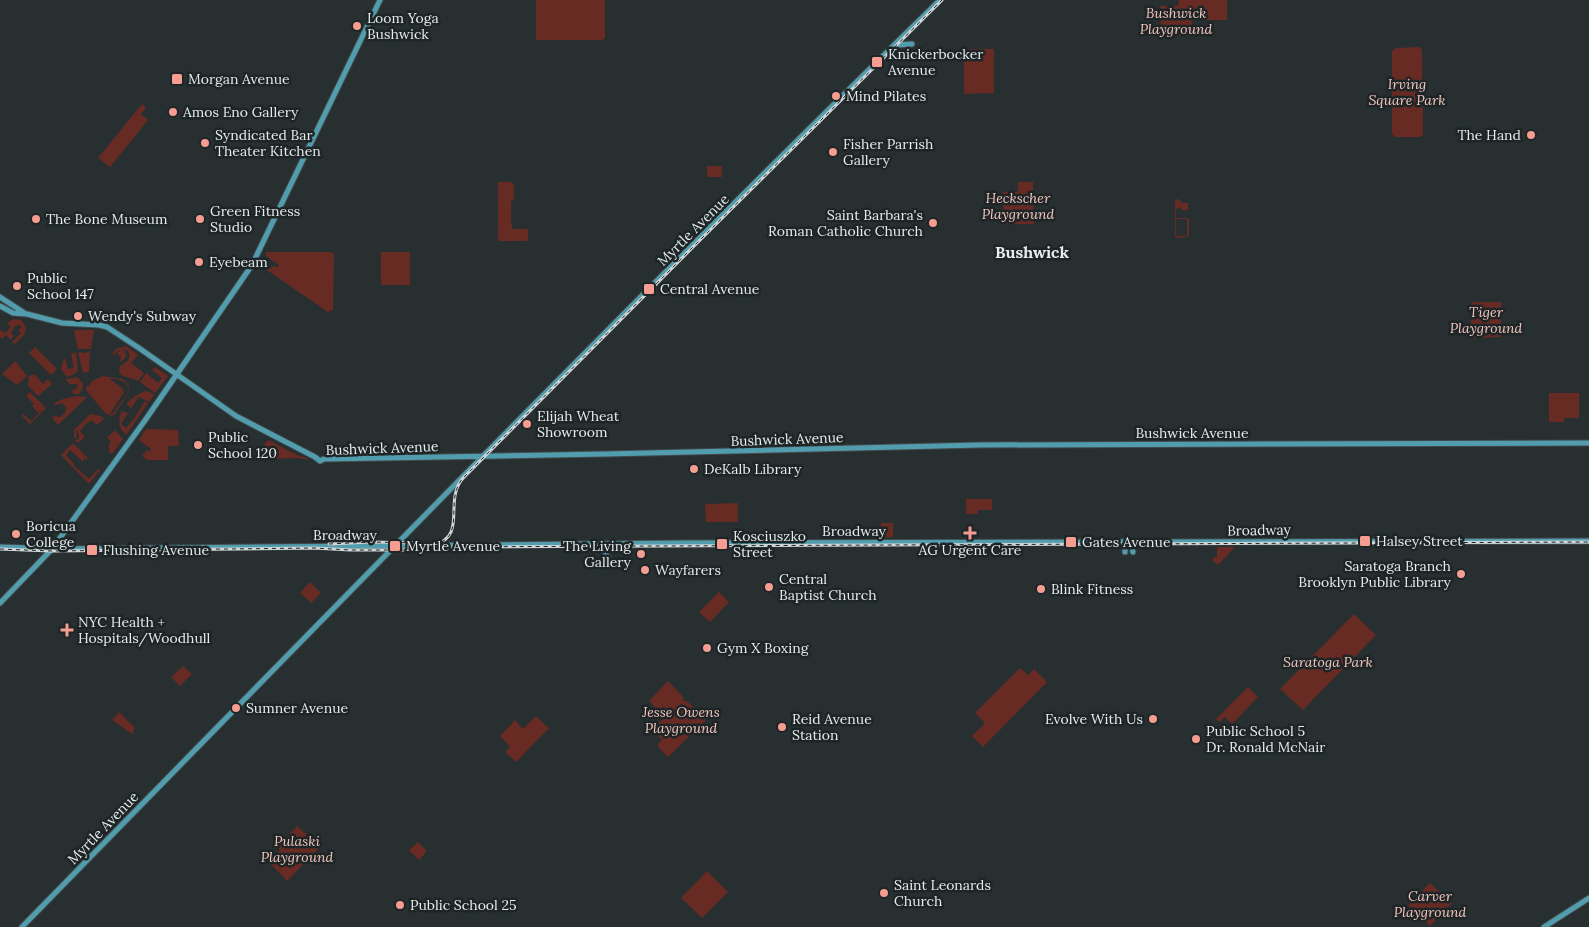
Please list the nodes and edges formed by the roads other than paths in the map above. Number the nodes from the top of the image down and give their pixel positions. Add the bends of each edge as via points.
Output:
1 (380, 0) edge
2 (940, 0) edge
3 (912, 44) dead end
4 (895, 45) junction
5 (0, 297) edge
6 (0, 306) edge
7 (27, 314) junction
8 (177, 374) junction
9 (1589, 443) edge
10 (484, 456) junction
11 (1589, 540) edge
12 (1122, 542) junction
13 (1135, 542) junction
14 (604, 544) junction
15 (394, 546) junction
16 (0, 547) edge
17 (52, 549) junction
18 (1125, 552) dead end
19 (1133, 552) dead end
20 (609, 559) dead end
21 (0, 603) edge
22 (1589, 898) edge
23 (22, 927) edge
24 (1544, 927) edge

1 - 8 main road via 252,265
2 - 4 main road, Myrtle Avenue
3 - 4 main road
4 - 10 main road, Myrtle Avenue
5 - 7 main road, Bushwick Avenue
6 - 7 main road, Bushwick Avenue via 13,313
7 - 8 main road, Bushwick Avenue via 62,323 107,327
8 - 10 main road, Bushwick Avenue via 239,418 320,461
8 - 17 main road
9 - 10 main road, Bushwick Avenue via 986,445
10 - 15 main road, Myrtle Avenue
11 - 13 main road, Broadway
12 - 13 main road, Broadway
12 - 14 main road, Broadway
12 - 18 main road via 1126,546
13 - 19 main road
14 - 15 main road, Broadway
14 - 20 main road via 604,552
15 - 17 main road, Broadway
15 - 23 main road, Myrtle Avenue
16 - 17 main road, Broadway
17 - 21 main road
22 - 24 main road

